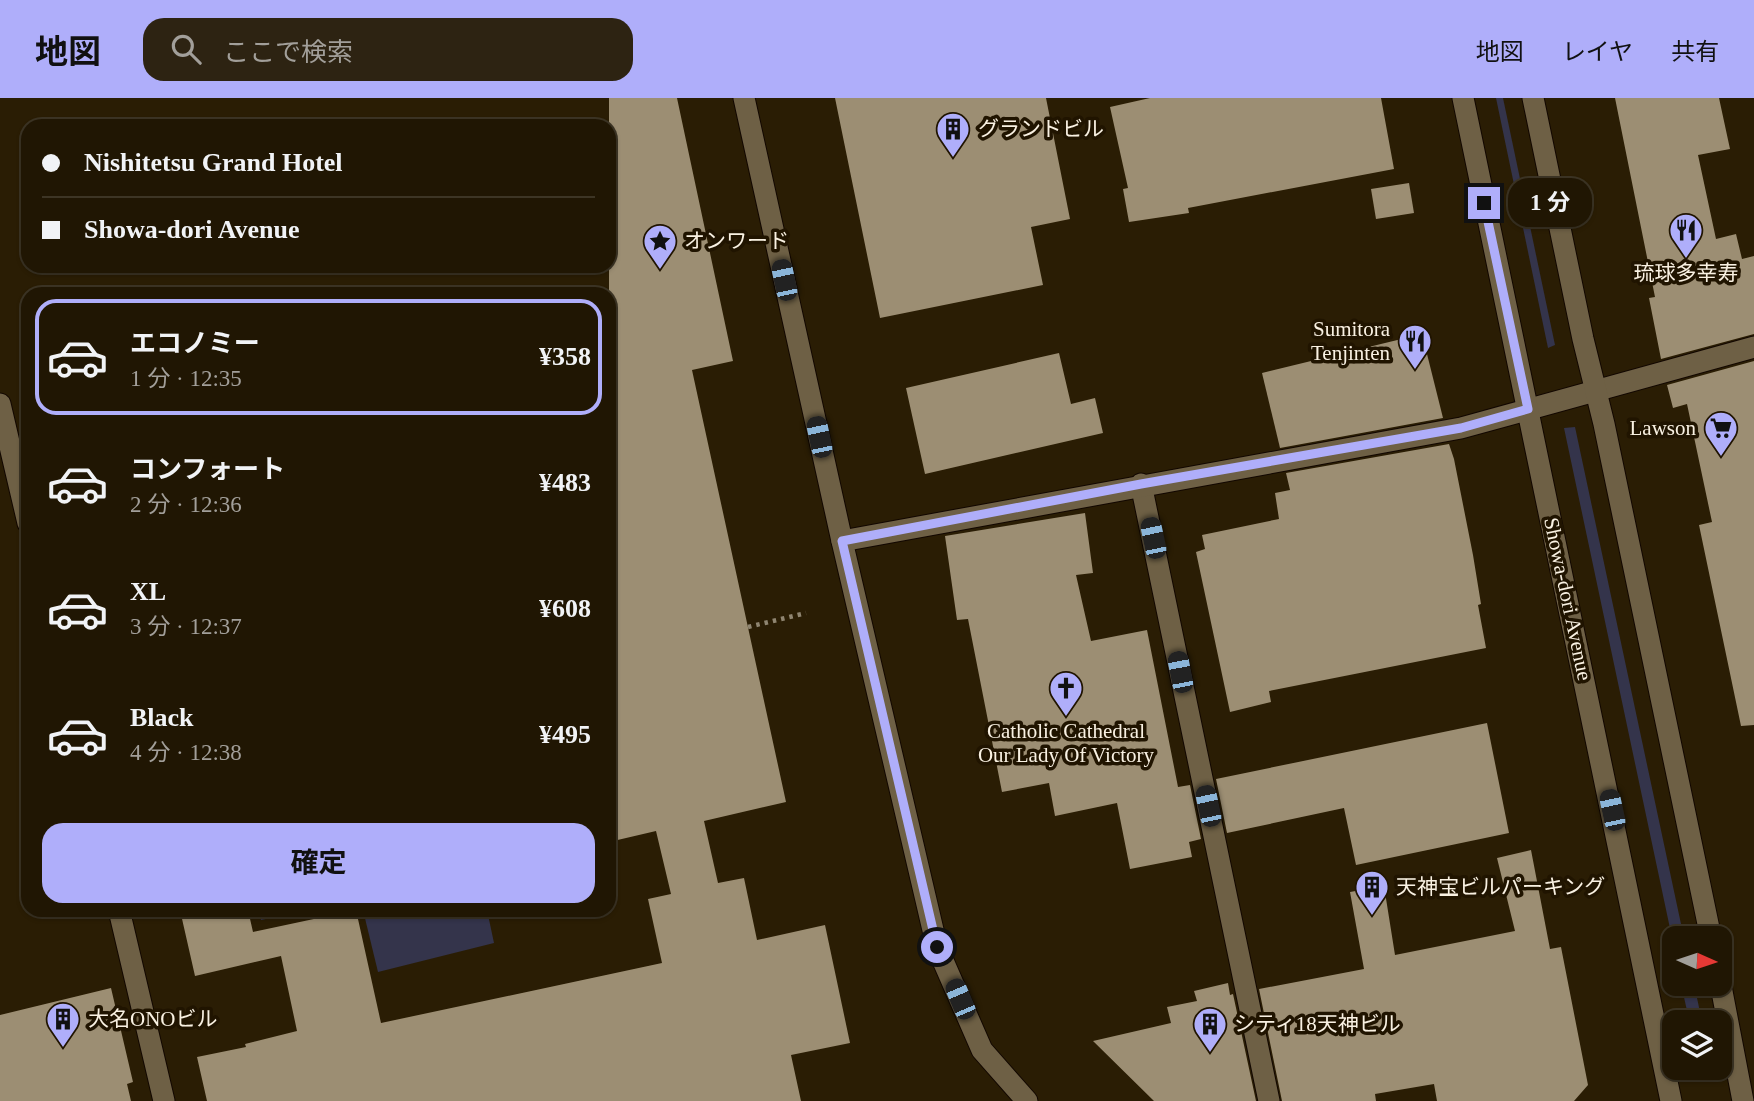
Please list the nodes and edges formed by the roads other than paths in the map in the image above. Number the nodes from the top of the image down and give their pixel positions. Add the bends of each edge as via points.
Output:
1 (744, 98) edge
2 (1463, 98) edge
3 (1533, 98) edge
4 (1754, 347) edge
5 (1596, 390) junction
6 (0, 404) edge
7 (1528, 409) junction
8 (1141, 484) junction
9 (21, 493) edge
10 (842, 541) junction
11 (121, 917) edge
12 (1708, 926) edge
13 (1723, 996) edge
14 (164, 1101) edge
15 (1027, 1101) edge
16 (1269, 1101) edge
17 (1671, 1101) edge
18 (1743, 1101) edge

1 - 10 street
2 - 7 street, Showa-dori Avenue
3 - 5 street
4 - 5 street
5 - 7 street
5 - 12 street
6 - 9 street
7 - 8 street via 1461,428
7 - 17 street, Showa-dori Avenue
8 - 10 street
8 - 16 street
10 - 15 street via 937,947 982,1049
11 - 14 street
13 - 18 street

